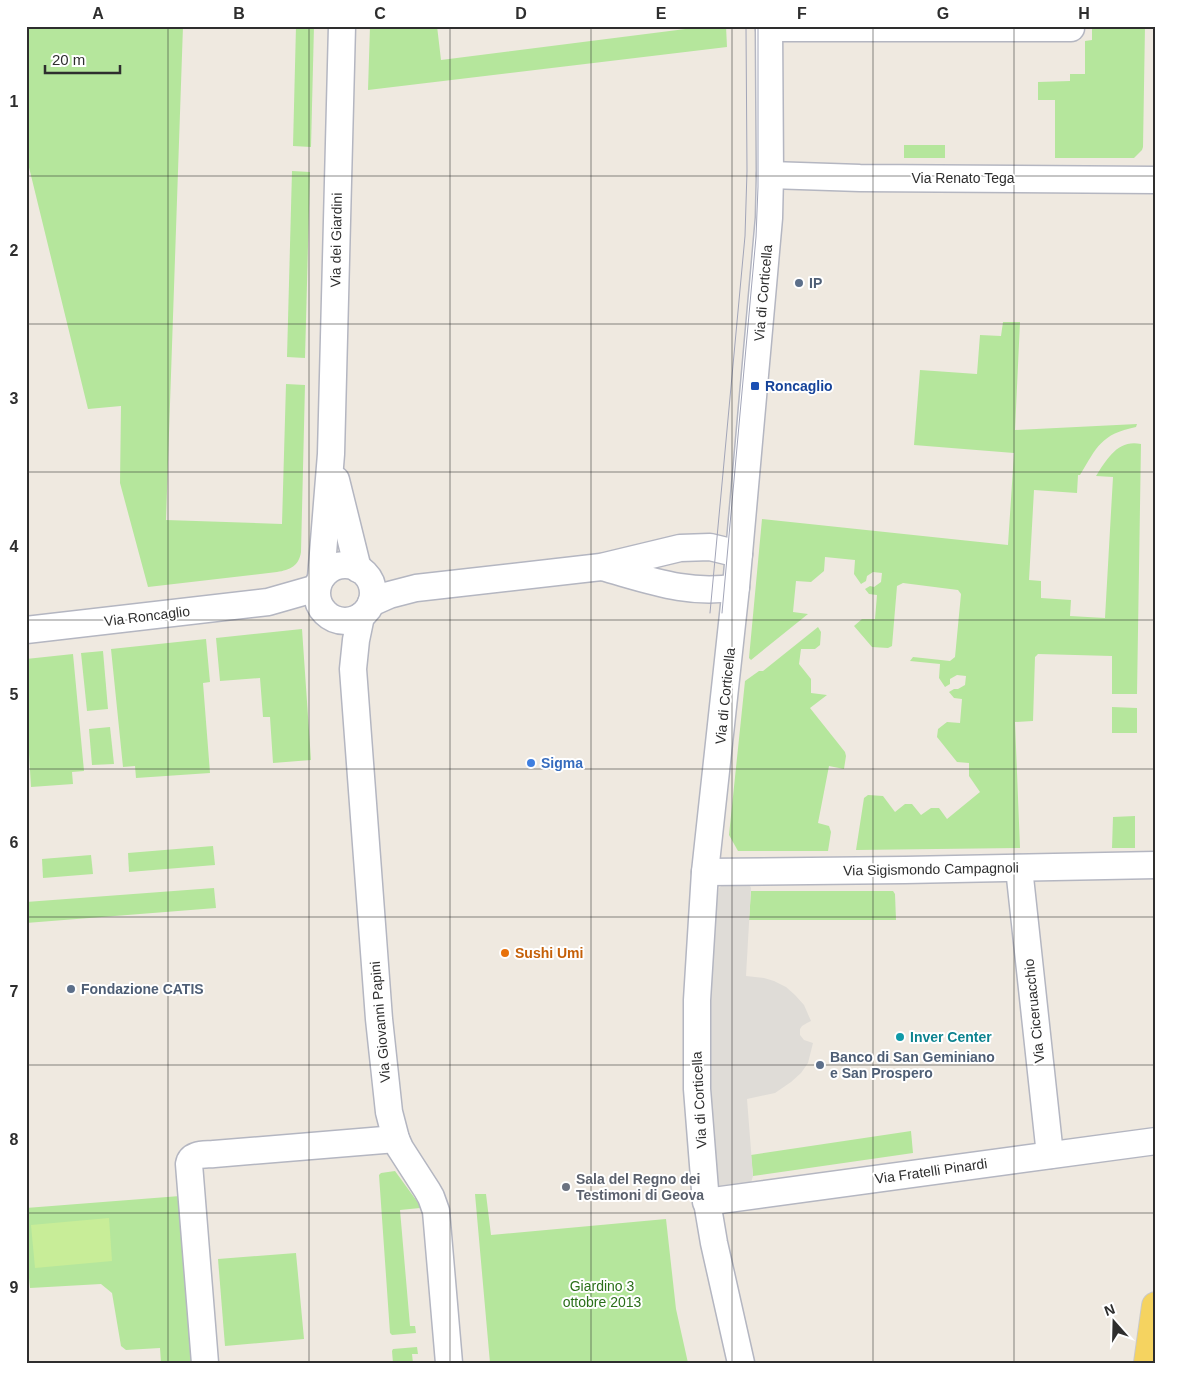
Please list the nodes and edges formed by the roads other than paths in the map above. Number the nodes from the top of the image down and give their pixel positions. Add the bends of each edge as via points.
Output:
1 (342, 26) edge
2 (769, 27) edge
3 (1071, 28) dead end
4 (770, 175) junction
5 (1156, 180) edge
6 (331, 454) junction
7 (739, 554) junction
8 (601, 567) junction
9 (736, 587) junction
10 (365, 593) junction
11 (323, 598) junction
12 (26, 630) edge
13 (352, 670) junction
14 (1156, 866) edge
15 (1020, 868) junction
16 (706, 872) junction
17 (396, 1139) junction
18 (1156, 1140) edge
19 (1050, 1155) junction
20 (706, 1202) junction
21 (1156, 1306) edge
22 (205, 1363) edge
23 (449, 1363) edge
24 (742, 1363) edge
25 (1148, 1363) edge

1 - 6 street, Via dei Giardini
2 - 3 street
2 - 4 street, Via di Corticella
4 - 5 street, Via Renato Tega
4 - 7 street, Via di Corticella via 767,245
6 - 10 street, Via dei Giardini
6 - 11 street, Via dei Giardini
7 - 8 street via 717,548 688,547
7 - 9 street, Via di Corticella
8 - 9 street via 684,588 718,590
8 - 10 street via 416,588 386,586
9 - 16 street, Via di Corticella
10 - 11 street via 348,621
10 - 11 street via 346,566 336,567 325,574
10 - 13 street, Via Giovanni Papini
11 - 12 street, Via Roncaglio via 302,594 268,602
11 - 13 street, Via Giovanni Papini via 340,633
13 - 17 street, Via Giovanni Papini via 379,1018 389,1112
14 - 15 street, Via Sigismondo Campagnoli
15 - 16 street, Via Sigismondo Campagnoli
15 - 19 street, Via Ciceruacchio
16 - 20 street, Via di Corticella via 696,1025
17 - 22 street via 194,1156 189,1160
17 - 23 street, Via Giovanni Papini via 432,1197 436,1211
18 - 19 street, Via Fratelli Pinardi
19 - 20 street, Via Fratelli Pinardi
20 - 24 street, Via di Corticella
21 - 25 main road

